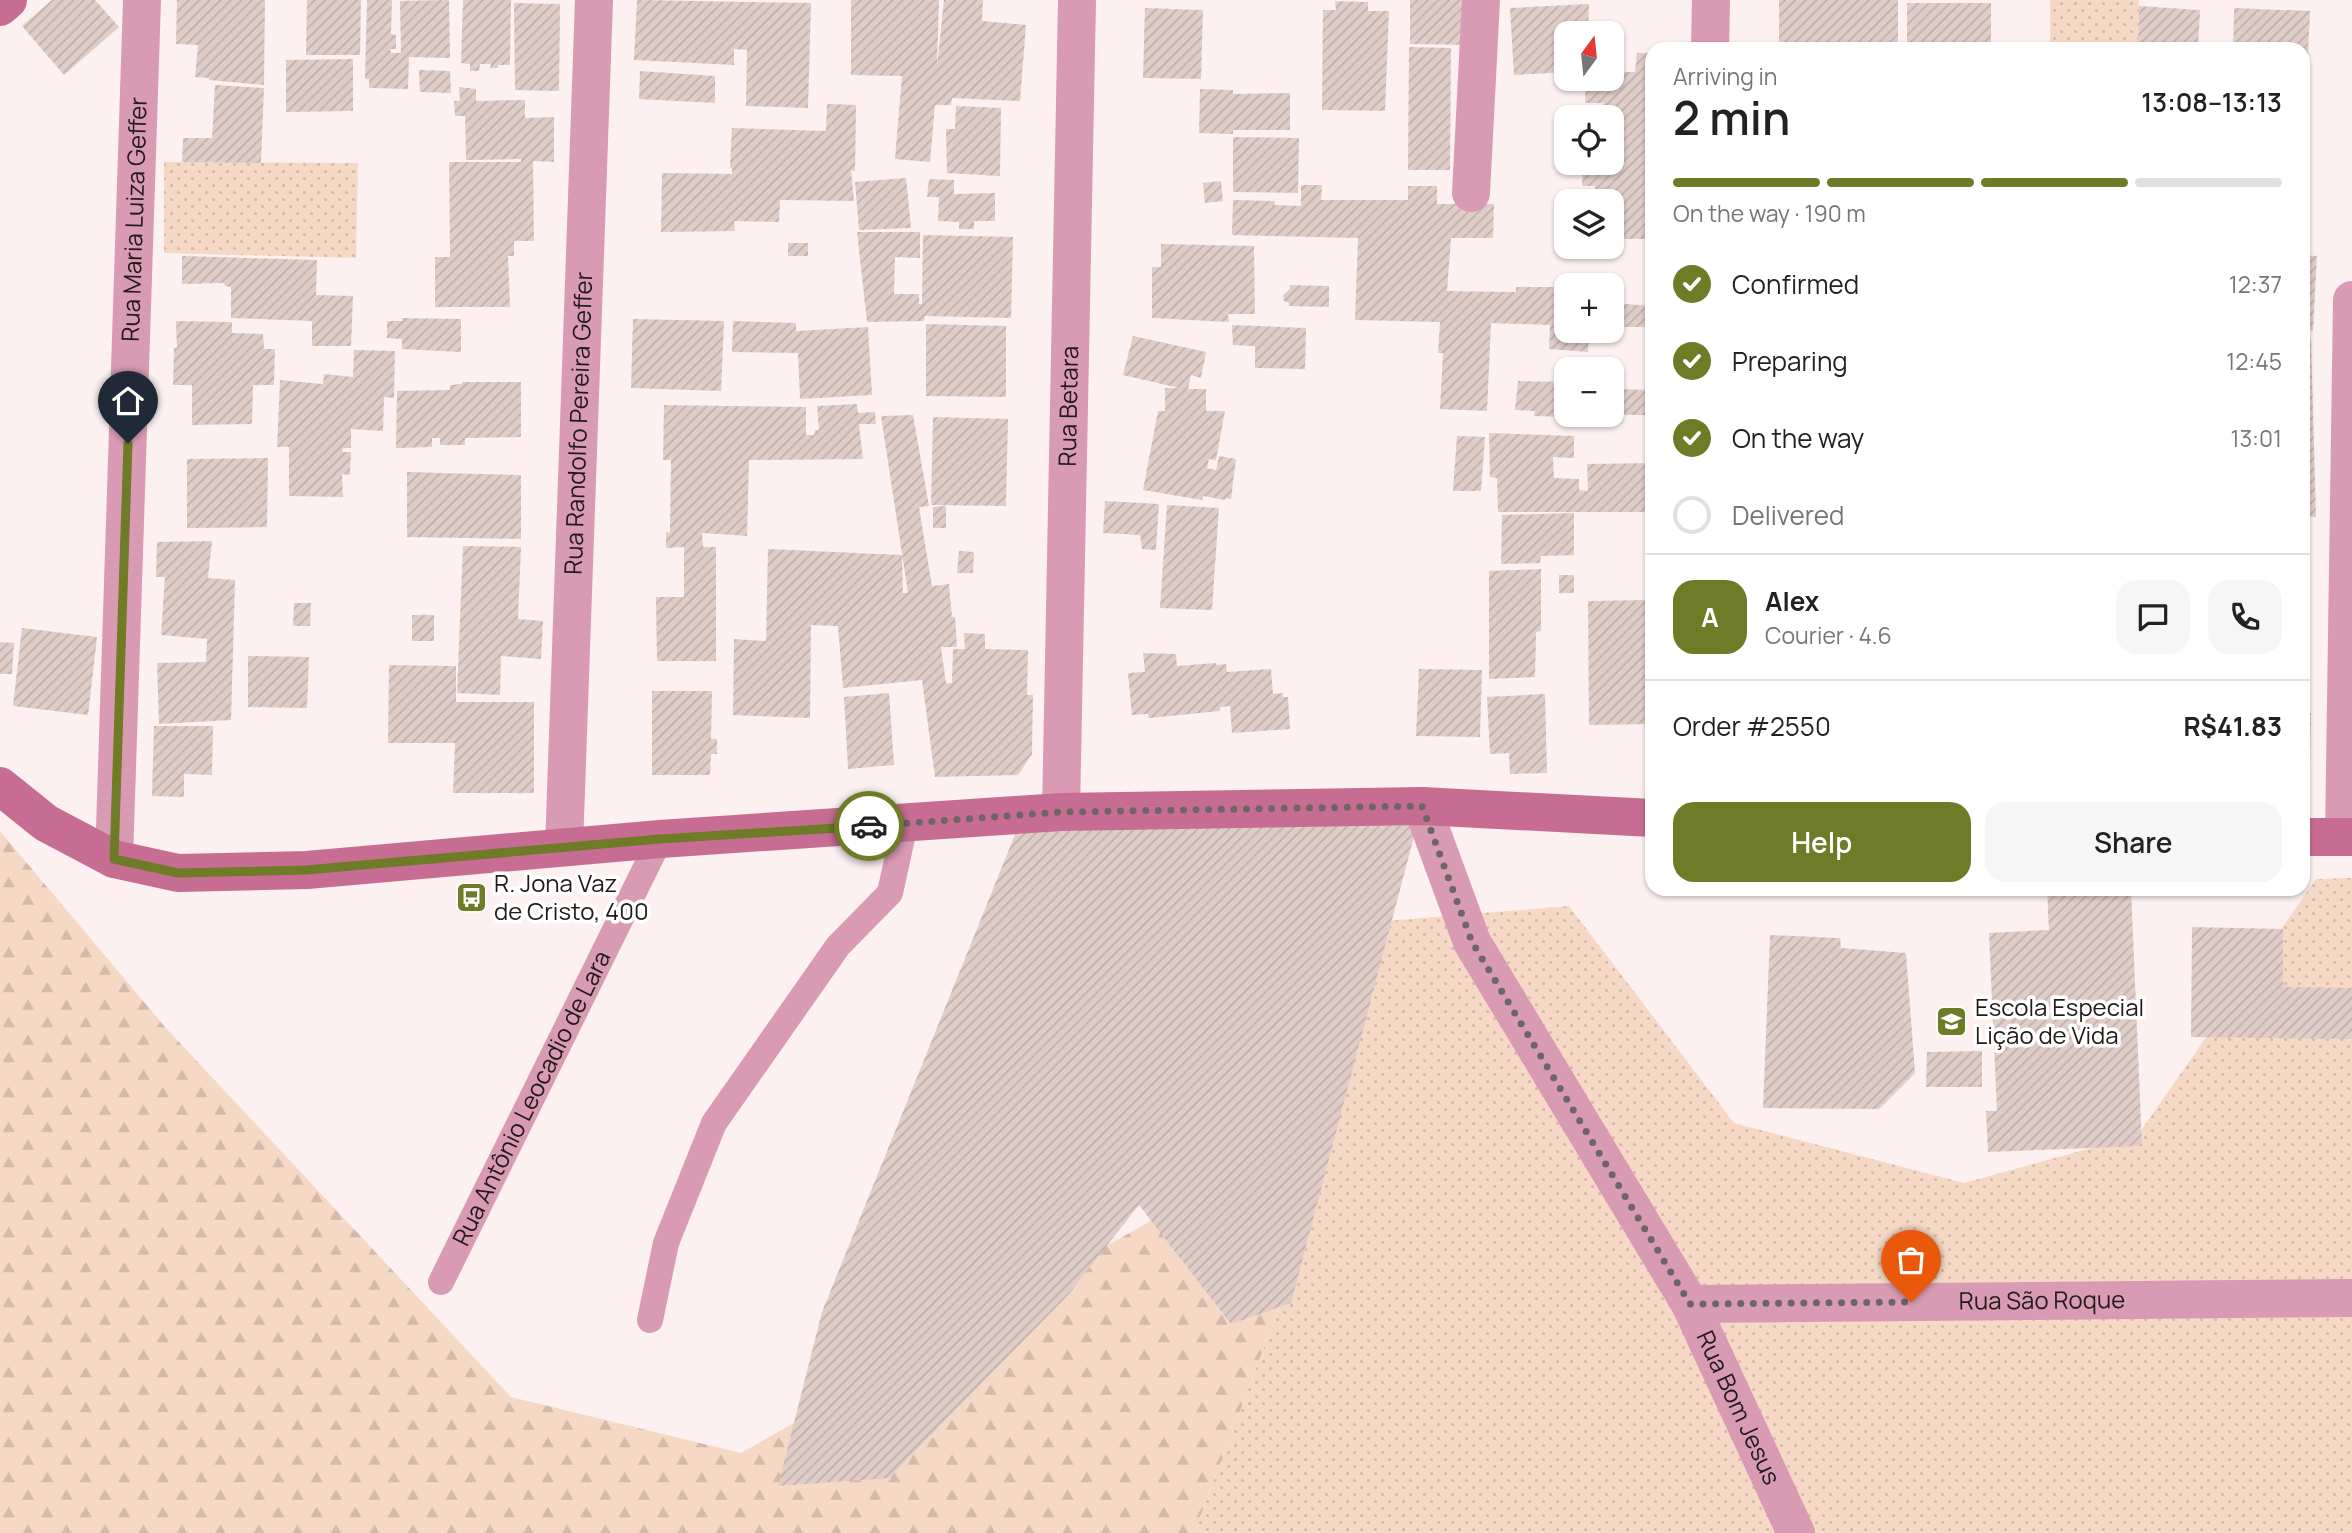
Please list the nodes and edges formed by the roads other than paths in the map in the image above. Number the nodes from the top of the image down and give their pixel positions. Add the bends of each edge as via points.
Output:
1 (8, 0) edge
2 (142, 0) edge
3 (594, 0) edge
4 (1077, 0) edge
5 (1481, 0) edge
6 (1711, 0) edge
7 (0, 7) edge
8 (1710, 42) edge
9 (1471, 193) dead end
10 (2352, 300) edge
11 (0, 786) edge
12 (1422, 806) junction
13 (1061, 812) junction
14 (1645, 818) edge
15 (905, 824) junction
16 (2310, 836) edge
17 (2348, 837) edge
18 (660, 839) junction
19 (564, 847) junction
20 (114, 859) junction
21 (441, 1282) dead end
22 (2352, 1298) edge
23 (1690, 1304) junction
24 (650, 1320) dead end
25 (1796, 1533) edge

1 - 7 main road
2 - 20 street, Rua Maria Luiza Geffer
3 - 19 street, Rua Randolfo Pereira Geffer
4 - 13 street, Rua Betara
5 - 9 street
6 - 8 street
10 - 17 street
11 - 20 main road via 46,823
12 - 13 main road
12 - 14 main road
12 - 23 street, Rua Bom Jesus via 1472,942
13 - 15 main road
15 - 18 main road
15 - 24 lane via 890,893 838,946 714,1123 666,1243
16 - 17 main road
18 - 19 main road
18 - 21 lane, Rua Antônio Leocadio de Lara
19 - 20 main road via 306,870 178,873
22 - 23 street, Rua São Roque
23 - 25 street, Rua Bom Jesus

